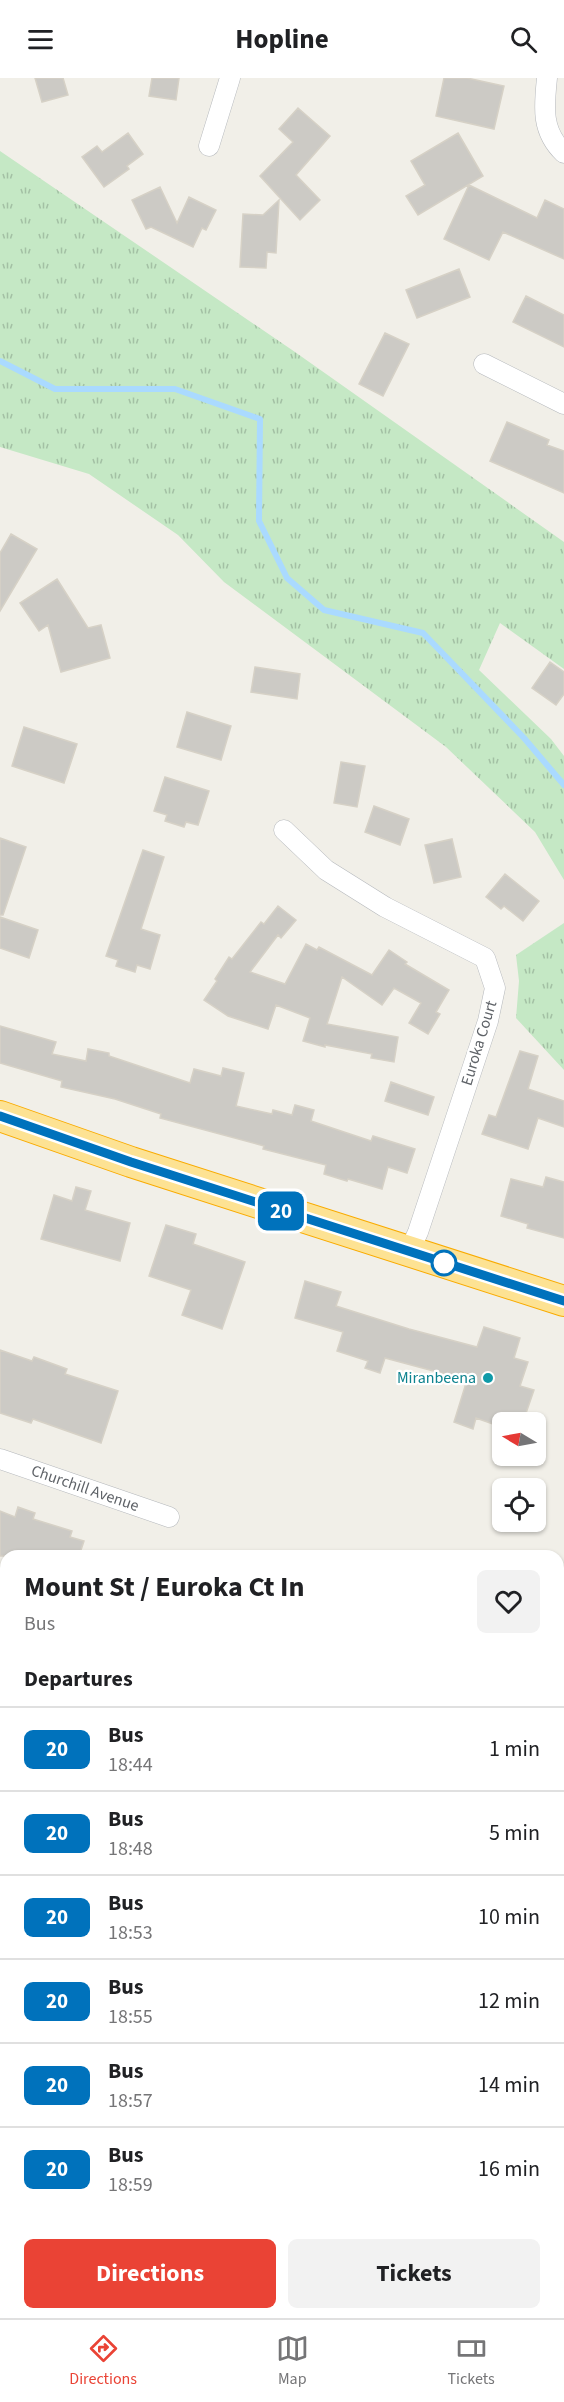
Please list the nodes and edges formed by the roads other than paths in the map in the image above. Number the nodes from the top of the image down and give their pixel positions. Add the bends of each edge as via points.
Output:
1 (230, 78) edge
2 (547, 78) edge
3 (209, 146) dead end
4 (564, 153) edge
5 (484, 364) dead end
6 (564, 404) edge
7 (284, 830) dead end
8 (0, 1116) edge
9 (409, 1252) junction
10 (564, 1301) edge
11 (0, 1459) edge
12 (169, 1517) dead end

1 - 3 street
2 - 4 street via 544,105 549,133
5 - 6 street
7 - 9 street, Euroka Court via 326,870 385,907 485,958 495,988 488,1021
8 - 9 highway
9 - 10 highway
11 - 12 street, Churchill Avenue

